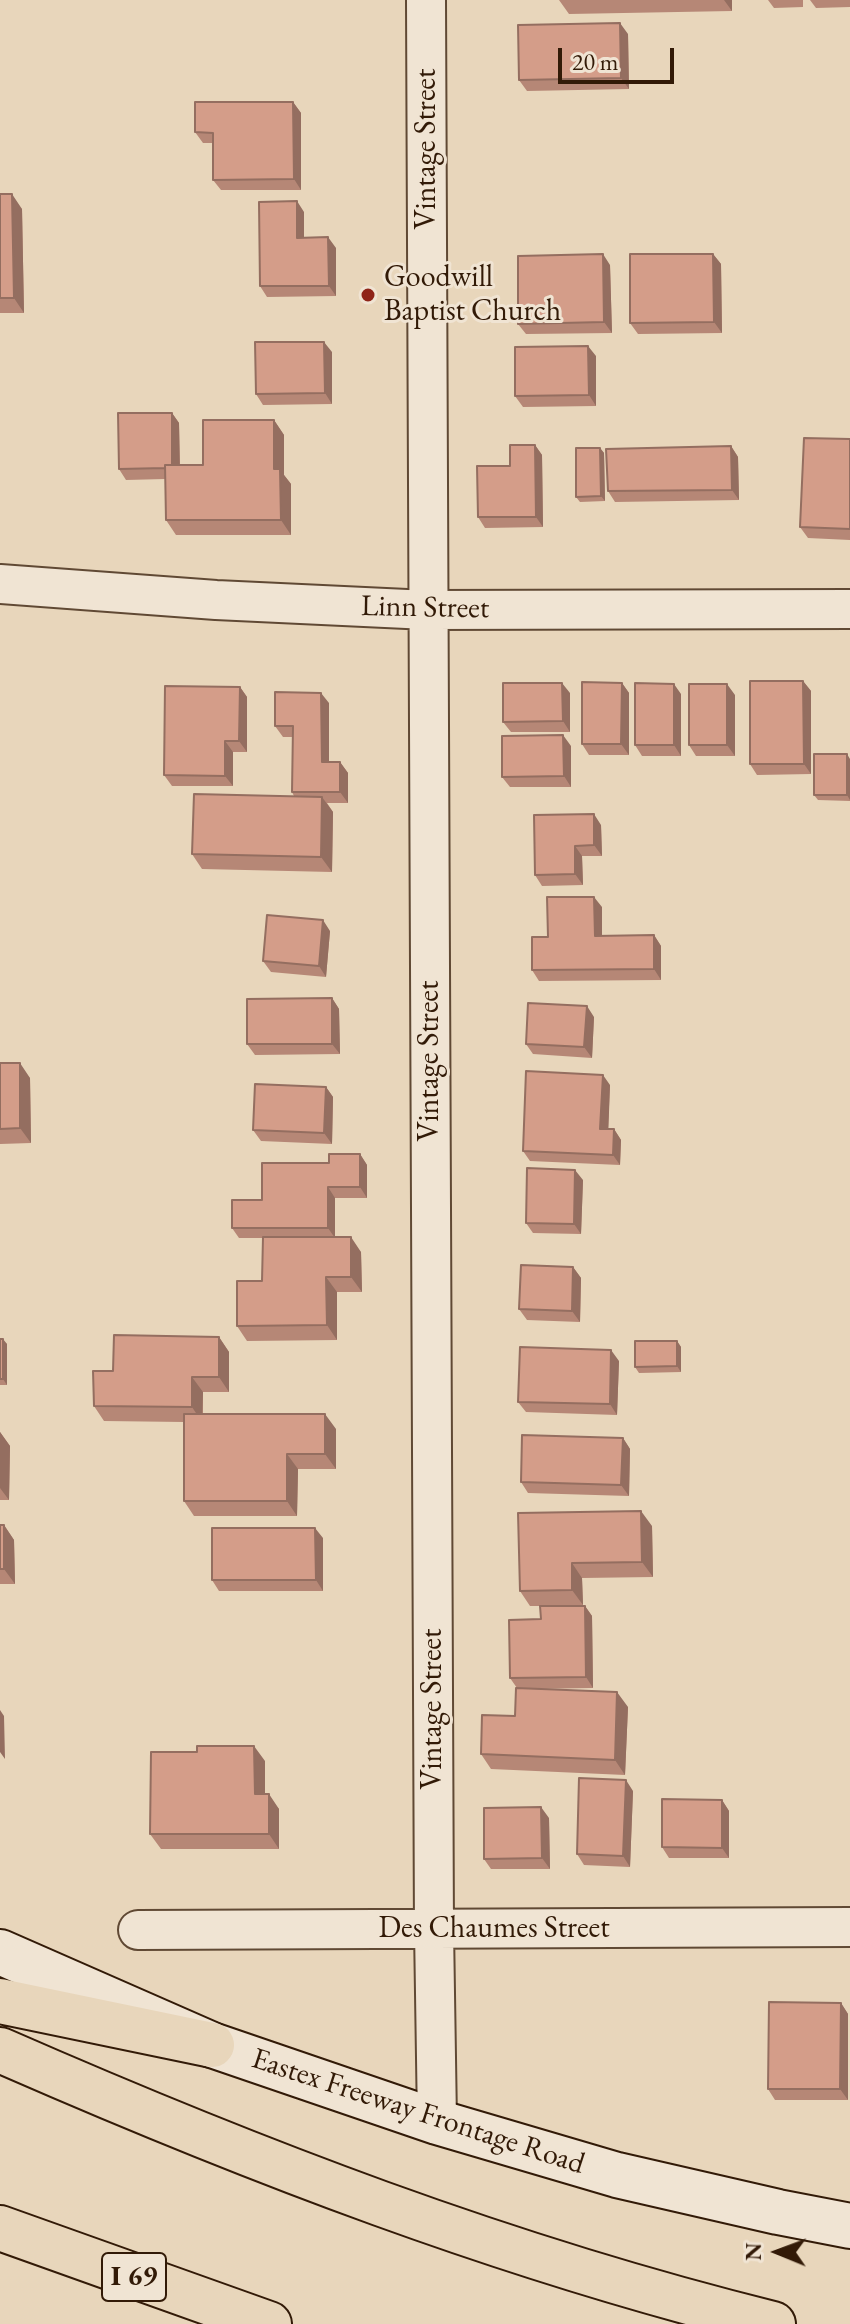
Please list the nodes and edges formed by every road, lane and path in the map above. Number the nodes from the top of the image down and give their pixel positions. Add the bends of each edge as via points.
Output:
1 (426, 0) edge
2 (0, 584) edge
3 (850, 609) edge
4 (428, 610) junction
5 (850, 1927) edge
6 (434, 1929) junction
7 (138, 1930) dead end
8 (0, 1952) edge
9 (0, 2001) edge
10 (212, 2045) junction
11 (0, 2050) edge
12 (437, 2122) junction
13 (850, 2226) edge
14 (0, 2228) edge
15 (269, 2324) edge
16 (773, 2324) edge

1 - 4 street, Vintage Street
2 - 4 street, Linn Street
3 - 4 street, Linn Street
4 - 6 street, Vintage Street
5 - 6 street, Des Chaumes Street
6 - 7 street, Des Chaumes Street
6 - 12 street, Vintage Street
8 - 10 main road, Eastex Freeway Frontage Road
9 - 10 highway
10 - 12 main road, Eastex Freeway Frontage Road
11 - 16 highway via 251,2155 454,2231 674,2300
12 - 13 main road, Eastex Freeway Frontage Road via 617,2175
14 - 15 highway, I 69

